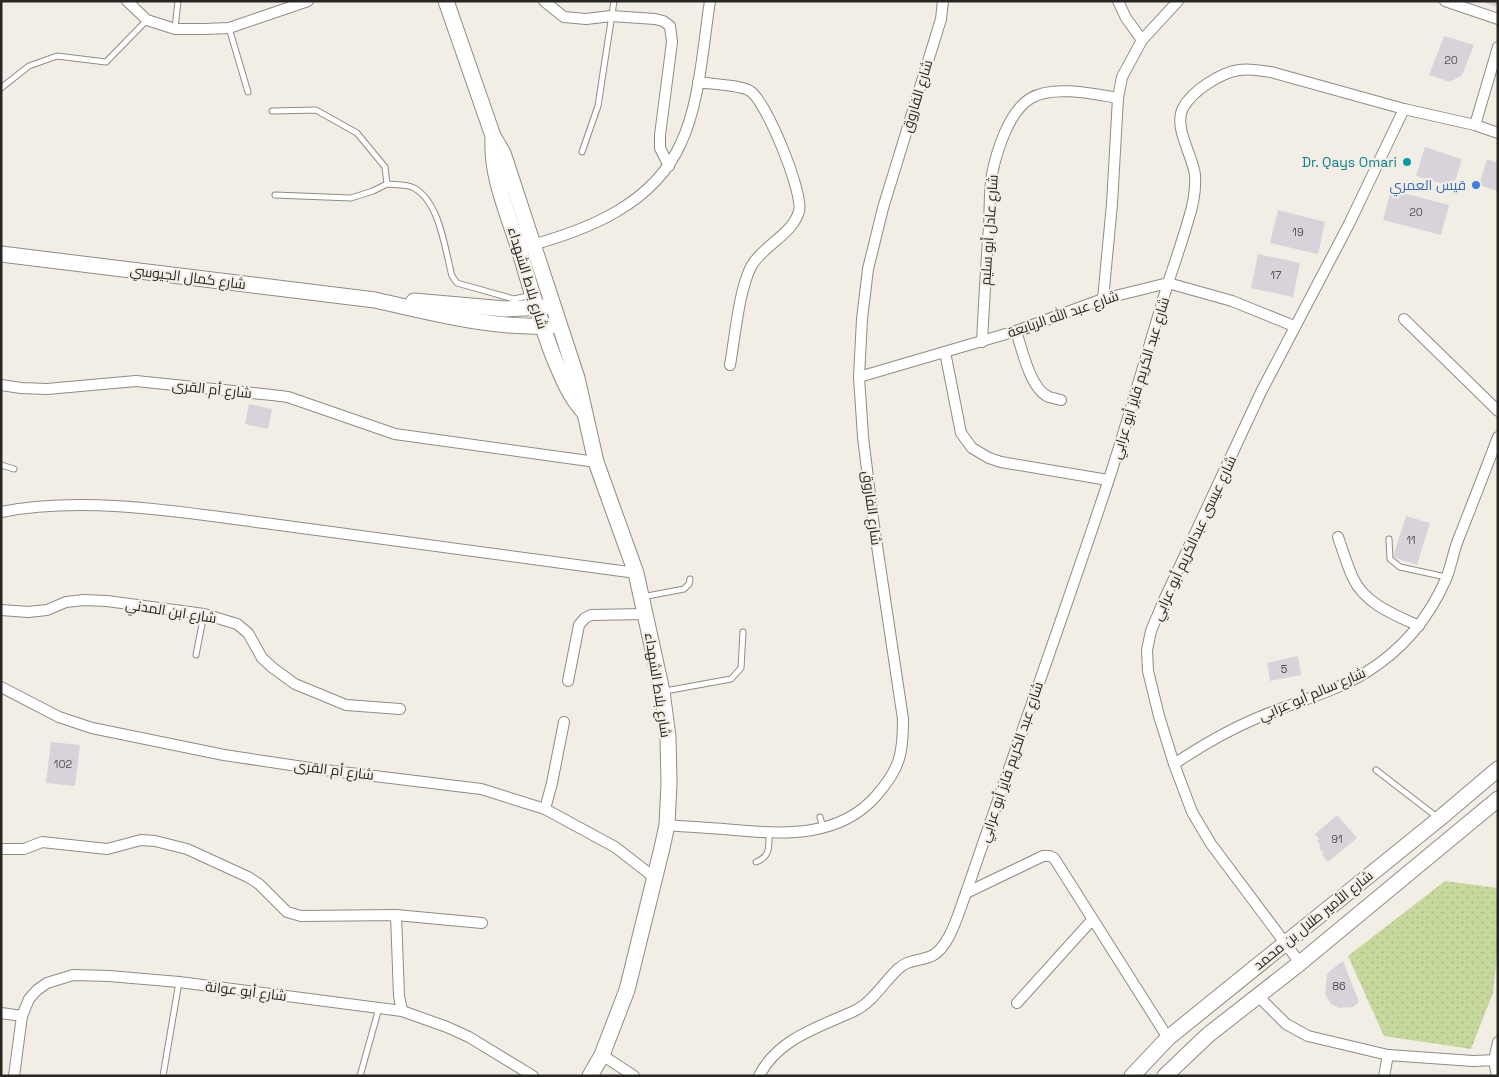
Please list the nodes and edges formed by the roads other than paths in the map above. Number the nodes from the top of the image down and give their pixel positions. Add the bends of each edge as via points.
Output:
1 (127, 1) edge
2 (178, 1) edge
3 (308, 1) edge
4 (446, 1) edge
5 (544, 1) edge
6 (614, 1) edge
7 (710, 1) edge
8 (943, 1) edge
9 (1118, 1) edge
10 (1178, 1) edge
11 (1445, 1) edge
12 (611, 16) junction
13 (1498, 19) edge
14 (147, 20) junction
15 (229, 28) junction
16 (175, 29) junction
17 (1142, 40) junction
18 (1498, 47) edge
19 (698, 82) junction
20 (1, 88) edge
21 (248, 92) dead end
22 (1118, 98) junction
23 (1404, 109) junction
24 (272, 110) dead end
25 (1475, 125) junction
26 (1498, 133) edge
27 (493, 136) junction
28 (582, 152) dead end
29 (669, 166) junction
30 (387, 184) junction
31 (275, 195) dead end
32 (534, 245) junction
33 (519, 249) junction
34 (1, 254) edge
35 (1168, 283) junction
36 (1103, 299) junction
37 (375, 300) junction
38 (535, 302) junction
39 (553, 306) junction
40 (1404, 319) dead end
41 (559, 325) junction
42 (1294, 326) junction
43 (542, 327) junction
44 (1016, 331) junction
45 (982, 342) junction
46 (945, 352) junction
47 (730, 365) dead end
48 (859, 377) junction
49 (1, 385) edge
50 (1061, 400) dead end
51 (1498, 411) edge
52 (584, 413) junction
53 (1498, 437) edge
54 (596, 462) junction
55 (1, 465) edge
56 (14, 469) dead end
57 (1108, 480) junction
58 (1, 512) edge
59 (1338, 537) dead end
60 (1389, 539) dead end
61 (636, 574) junction
62 (1447, 578) junction
63 (690, 579) dead end
64 (642, 597) junction
65 (1, 610) edge
66 (204, 614) junction
67 (646, 614) junction
68 (1419, 626) junction
69 (743, 632) dead end
70 (196, 655) dead end
71 (568, 681) dead end
72 (1, 687) edge
73 (662, 691) junction
74 (400, 709) dead end
75 (564, 722) dead end
76 (1174, 764) junction
77 (1498, 769) edge
78 (1376, 770) dead end
79 (1498, 799) edge
80 (545, 808) junction
81 (820, 816) dead end
82 (1440, 819) junction
83 (667, 825) junction
84 (824, 829) junction
85 (769, 834) junction
86 (1, 849) edge
87 (756, 862) dead end
88 (655, 878) junction
89 (966, 893) junction
90 (396, 916) junction
91 (1092, 920) junction
92 (482, 923) dead end
93 (1285, 944) junction
94 (1300, 963) junction
95 (179, 982) junction
96 (1257, 996) junction
97 (1017, 1003) dead end
98 (379, 1008) junction
99 (402, 1011) junction
100 (1, 1013) edge
101 (22, 1016) junction
102 (1168, 1038) junction
103 (1498, 1042) edge
104 (602, 1055) junction
105 (1388, 1055) junction
106 (1496, 1060) edge
107 (14, 1076) edge
108 (162, 1076) edge
109 (360, 1076) edge
110 (533, 1076) edge
111 (590, 1076) edge
112 (634, 1076) edge
113 (759, 1076) edge
114 (1132, 1076) edge
115 (1165, 1076) edge
116 (1384, 1076) edge
117 (1497, 1076) edge

1 - 14 street
2 - 16 lane
3 - 15 street
4 - 27 street, شارع بلاط الشهداء
5 - 12 street via 564,17
6 - 12 lane
7 - 19 street
8 - 48 street, شارع الفاروق via 941,19 883,208 868,269
9 - 17 street
10 - 17 street
11 - 13 street
12 - 28 lane via 598,106
12 - 29 street via 663,21 672,30 660,135 660,148
14 - 16 street
14 - 20 lane via 106,62 57,56 29,66
15 - 16 street
15 - 21 lane
17 - 22 street via 1122,77
18 - 25 street
19 - 29 street via 682,143
19 - 47 street via 746,89 755,94 771,122 794,177 800,203 796,218 752,265 744,283
22 - 36 street
22 - 45 street, شارع عادل أبو سليم via 1077,92 1045,93 1031,98 1017,111 999,148 992,176
23 - 25 street, شارع عبد الكريم فايز أبو عرابي
23 - 35 street, شارع عبد الكريم فايز أبو عرابي via 1253,69 1221,76 1204,86 1181,110 1182,132 1195,174 1195,197
23 - 42 street, شارع عيسى عبدالكريم أبو عرابي
24 - 30 lane via 316,110 357,133 385,167
25 - 26 street, شارع عبد الكريم فايز أبو عرابي
27 - 32 street, شارع بلاط الشهداء via 503,153
27 - 33 street, شارع بلاط الشهداء via 492,152
29 - 32 street via 645,192 619,212
30 - 31 lane via 351,198
30 - 38 lane via 413,187 426,198 436,215 452,276 458,283
32 - 33 street
32 - 39 street, شارع بلاط الشهداء
33 - 38 street, شارع بلاط الشهداء
34 - 37 street, شارع كمال الجيوسي
35 - 36 street, شارع عبد الله الربايعة
35 - 42 street, شارع عبد الله الربايعة via 1232,300
35 - 57 street, شارع عبد الكريم فايز أبو عرابي via 1140,384
36 - 44 street, شارع عبد الله الربايعة
37 - 38 street, شارع كمال الجيوسي via 505,309
37 - 43 street, شارع كمال الجيوسي via 440,314
38 - 39 street, شارع كمال الجيوسي
38 - 43 street, شارع بلاط الشهداء
39 - 41 street, شارع بلاط الشهداء
40 - 51 street
41 - 43 street, شارع كمال الجيوسي
41 - 52 street, شارع بلاط الشهداء via 577,378
42 - 76 street, شارع عيسى عبدالكريم أبو عرابي via 1151,631 1147,650 1148,671
43 - 52 street, شارع بلاط الشهداء via 565,384
44 - 45 street, شارع عبد الله الربايعة
44 - 50 street via 1038,388 1048,397
45 - 46 street, شارع عبد الله الربايعة
46 - 48 street, شارع عبد الله الربايعة
46 - 57 street via 961,433 972,448 1001,462
48 - 84 street, شارع الفاروق via 863,437 903,719 903,739 899,761 889,781 869,805
49 - 54 street, شارع أم القرى via 47,389 136,381 288,397 394,434
52 - 54 street, شارع بلاط الشهداء
53 - 62 street, شارع سالم أبو عرابي via 1456,545
54 - 61 street, شارع بلاط الشهداء
55 - 56 lane
57 - 89 street, شارع عبد الكريم فايز أبو عرابي
58 - 61 street via 65,506 140,509
59 - 68 street via 1354,580 1364,594 1378,606
60 - 62 lane via 1390,559 1400,567
61 - 64 street, شارع بلاط الشهداء
62 - 68 street, شارع سالم أبو عرابي
63 - 64 lane via 684,589
64 - 67 street, شارع بلاط الشهداء
65 - 66 street, شارع ابن المدني via 47,610 66,602 84,600
66 - 70 lane
66 - 74 street, شارع ابن المدني via 237,624 248,633 262,658 295,684 346,706
67 - 71 street via 591,615 584,618 579,625
67 - 73 street, شارع بلاط الشهداء
68 - 76 street, شارع سالم أبو عرابي via 1392,653 1365,673 1211,739
69 - 73 lane via 741,668 731,679
72 - 80 street, شارع أم القرى via 58,717 92,728 224,755 481,789
73 - 83 street, شارع بلاط الشهداء via 668,737
75 - 80 street
76 - 93 street, شارع عيسى عبدالكريم أبو عرابي via 1192,812 1211,844
77 - 82 street, شارع الأمير طلال بن محمد
78 - 82 lane
79 - 94 street, شارع الأمير طلال بن محمد
80 - 88 street, شارع أم القرى via 615,847
81 - 84 lane
82 - 93 street, شارع الأمير طلال بن محمد
83 - 85 street, شارع الفاروق
83 - 88 street, شارع بلاط الشهداء
84 - 85 street, شارع الفاروق
85 - 87 lane via 767,855
86 - 90 street via 24,849 42,842 107,849 141,840 155,841 188,849 248,876 287,912 301,916
88 - 104 street, شارع بلاط الشهداء via 627,990
89 - 91 street via 1043,856 1050,856
89 - 113 street, شارع عبد الكريم فايز أبو عرابي via 944,946 931,957 907,962 863,1006 791,1040 769,1060
90 - 92 street
90 - 99 street
91 - 97 street
91 - 102 street
93 - 94 street, شارع عيسى عبدالكريم أبو عرابي
93 - 102 street, شارع الأمير طلال بن محمد
94 - 96 street, شارع الأمير طلال بن محمد
95 - 98 street, شارع أبو عوانة
95 - 101 street, شارع أبو عوانة via 73,975 37,990
95 - 108 lane
96 - 105 street via 1286,1024 1308,1036
96 - 115 street, شارع الأمير طلال بن محمد via 1208,1035
98 - 99 street, شارع أبو عوانة
98 - 109 lane
99 - 110 street, شارع أبو عوانة via 469,1037
100 - 101 street
101 - 107 street, شارع أبو عوانة
102 - 114 street, شارع الأمير طلال بن محمد
103 - 106 street
104 - 111 street, شارع بلاط الشهداء
104 - 112 street
105 - 106 street
105 - 116 street
106 - 117 street

